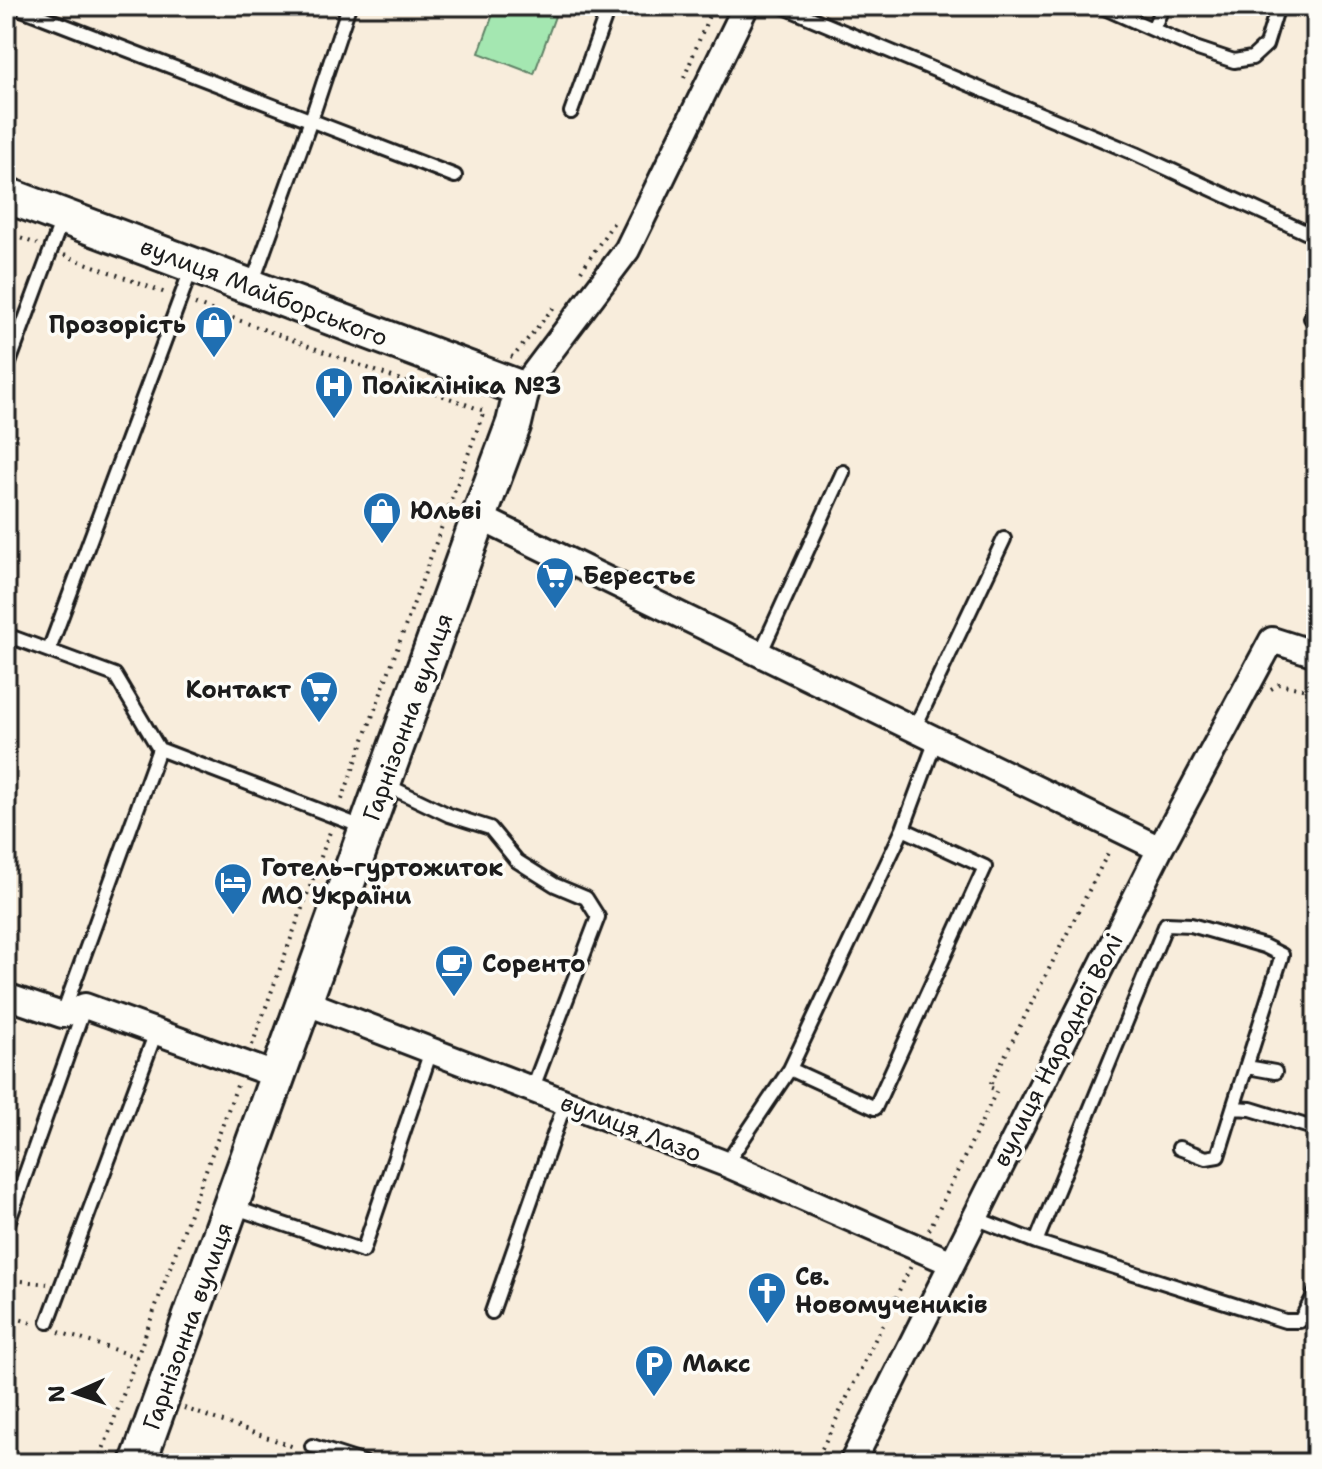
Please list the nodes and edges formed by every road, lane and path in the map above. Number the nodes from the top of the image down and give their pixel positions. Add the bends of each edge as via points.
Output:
1 (14, 6) edge
2 (349, 6) edge
3 (609, 6) edge
4 (713, 6) edge
5 (782, 6) edge
6 (1100, 6) edge
7 (1163, 6) edge
8 (1278, 6) edge
9 (739, 8) edge
10 (1153, 29) junction
11 (684, 78) dead end
12 (571, 112) dead end
13 (311, 120) junction
14 (455, 176) dead end
15 (6, 195) edge
16 (619, 215) dead end
17 (64, 216) junction
18 (6, 233) edge
19 (1316, 237) edge
20 (51, 250) junction
21 (193, 265) junction
22 (578, 276) dead end
23 (250, 287) junction
24 (181, 298) junction
25 (560, 299) dead end
26 (500, 352) dead end
27 (6, 371) edge
28 (522, 389) junction
29 (843, 472) dead end
30 (479, 517) junction
31 (1004, 539) dead end
32 (6, 635) edge
33 (49, 650) junction
34 (760, 654) junction
35 (1316, 654) edge
36 (914, 729) junction
37 (936, 740) junction
38 (159, 749) junction
39 (384, 784) junction
40 (336, 816) junction
41 (367, 829) junction
42 (903, 829) junction
43 (1120, 829) junction
44 (1160, 849) junction
45 (6, 996) edge
46 (305, 1002) junction
47 (85, 1006) junction
48 (62, 1015) junction
49 (156, 1032) junction
50 (431, 1051) junction
51 (245, 1064) junction
52 (1247, 1067) junction
53 (790, 1069) junction
54 (1275, 1072) dead end
55 (278, 1076) junction
56 (532, 1090) junction
57 (565, 1103) junction
58 (1233, 1108) junction
59 (1316, 1129) edge
60 (1179, 1148) dead end
61 (726, 1164) junction
62 (231, 1206) junction
63 (975, 1218) junction
64 (6, 1229) edge
65 (1036, 1242) junction
66 (920, 1248) junction
67 (952, 1263) junction
68 (6, 1279) edge
69 (62, 1286) junction
70 (1316, 1292) edge
71 (492, 1312) dead end
72 (6, 1315) edge
73 (34, 1324) dead end
74 (48, 1325) joint
75 (137, 1357) junction
76 (182, 1408) dead end
77 (312, 1446) joint
78 (98, 1463) edge
79 (138, 1463) edge
80 (365, 1463) edge
81 (815, 1463) edge
82 (852, 1463) edge

1 - 13 lane
2 - 13 lane
3 - 12 lane
4 - 11 path
5 - 19 lane via 1136,154
6 - 10 lane
7 - 10 lane
8 - 10 lane via 1266,45 1252,58 1234,61
9 - 28 street, Гарнізонна вулиця via 627,250
13 - 14 lane
13 - 23 lane
15 - 17 street, вулиця Майборського
16 - 22 path
17 - 20 lane
17 - 21 street, вулиця Майборського
18 - 20 path
20 - 24 path
20 - 27 lane
21 - 23 street, вулиця Майборського
21 - 24 lane
23 - 28 street, вулиця Майборського
24 - 33 lane
24 - 40 path via 484,411
25 - 26 path via 513,357
28 - 30 street, Гарнізонна вулиця
29 - 34 lane
30 - 34 street
30 - 39 street, Гарнізонна вулиця
31 - 36 lane
32 - 33 lane
33 - 38 lane via 115,675
34 - 36 street
35 - 44 street, вулиця Народної Волі via 1272,640
36 - 37 street
37 - 42 lane
37 - 43 street
38 - 40 lane
38 - 48 lane
39 - 41 street, Гарнізонна вулиця
39 - 56 lane via 490,828 517,861 586,898 598,917
40 - 41 lane
40 - 51 path
41 - 46 street, Гарнізонна вулиця
42 - 53 lane
42 - 53 lane via 985,867 875,1108
43 - 44 street
43 - 66 path via 989,1087 997,1090
44 - 63 street, вулиця Народної Волі
45 - 48 street
46 - 50 street, вулиця Лазо
46 - 55 street, Гарнізонна вулиця
47 - 48 street
47 - 49 street
47 - 64 lane
49 - 51 street
49 - 69 lane
50 - 56 street, вулиця Лазо
50 - 62 lane via 363,1251
51 - 55 street
51 - 75 path
52 - 54 lane
52 - 58 lane
52 - 65 lane via 1282,955 1191,925 1166,924
53 - 61 lane
55 - 62 street, Гарнізонна вулиця
56 - 57 street, вулиця Лазо
57 - 61 street, вулиця Лазо
57 - 71 lane
58 - 59 lane
58 - 60 lane via 1218,1156 1206,1158
61 - 66 street, вулиця Лазо
62 - 79 street, Гарнізонна вулиця
63 - 65 lane
63 - 67 street, вулиця Народної Волі
65 - 70 lane via 1285,1321 1300,1321
66 - 67 street, вулиця Лазо
66 - 81 path
67 - 82 street, вулиця Народної Волі
68 - 69 path
69 - 74 lane
72 - 73 path
74 - 75 path
75 - 78 path
76 - 77 path via 311,1453
77 - 80 lane

